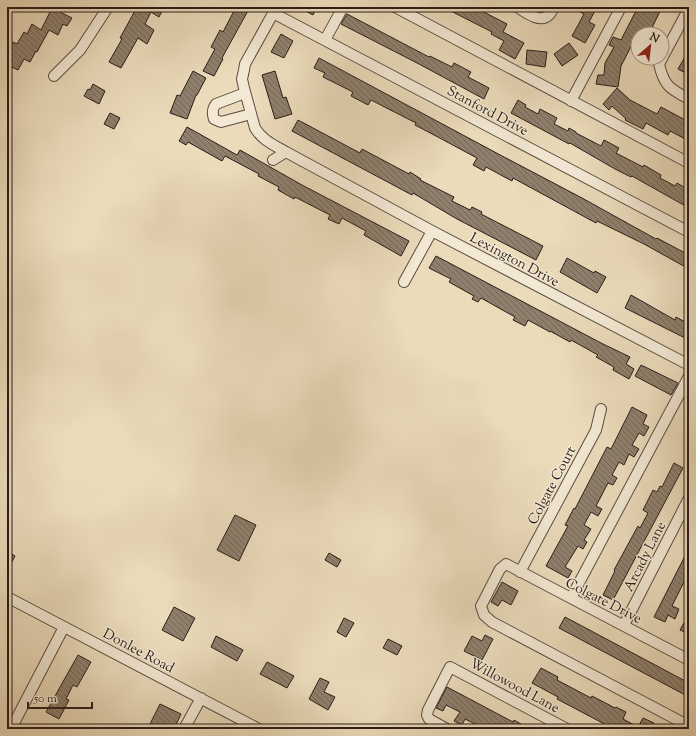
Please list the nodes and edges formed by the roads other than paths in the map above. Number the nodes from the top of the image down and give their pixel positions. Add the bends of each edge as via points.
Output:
1 (108, 7) edge
2 (343, 7) edge
3 (395, 7) edge
4 (517, 7) edge
5 (554, 7) edge
6 (621, 7) edge
7 (689, 8) edge
8 (275, 10) edge
9 (325, 40) junction
10 (54, 76) dead end
11 (245, 93) junction
12 (689, 99) edge
13 (571, 101) junction
14 (251, 114) junction
15 (286, 152) junction
16 (273, 160) dead end
17 (689, 163) edge
18 (432, 231) junction
19 (689, 232) edge
20 (404, 282) dead end
21 (689, 365) edge
22 (689, 376) edge
23 (602, 409) dead end
24 (689, 498) edge
25 (520, 572) junction
26 (7, 597) edge
27 (571, 598) junction
28 (624, 626) junction
29 (64, 627) junction
30 (689, 660) edge
31 (200, 698) junction
32 (689, 726) edge
33 (11, 729) edge
34 (184, 729) edge
35 (259, 729) edge
36 (447, 729) edge
37 (568, 729) edge

1 - 10 street via 80,50
2 - 9 street
3 - 13 street
4 - 5 street via 543,19 549,16
6 - 13 street
7 - 12 street via 659,64 665,83
8 - 9 street, Stanford Drive
8 - 11 street, Lexington Drive via 245,64 242,78
9 - 19 street, Stanford Drive
11 - 14 street, Lexington Drive
11 - 14 street via 216,104 212,113 214,119 221,122
13 - 17 street
14 - 15 street, Lexington Drive via 259,134
15 - 16 street
15 - 18 street, Lexington Drive
18 - 20 street
18 - 21 street, Lexington Drive
22 - 27 street
23 - 25 street, Colgate Court via 596,430
24 - 28 street, Arcady Lane
25 - 27 street, Colgate Drive
25 - 32 street, Colgate Drive via 506,564 500,569 481,606 484,615 492,622
26 - 29 street, Donlee Road
27 - 28 street, Colgate Drive
28 - 30 street, Colgate Drive
29 - 31 street, Donlee Road
29 - 33 street
31 - 34 street
31 - 35 street, Donlee Road
36 - 37 street, Willowood Lane via 427,715 450,667

